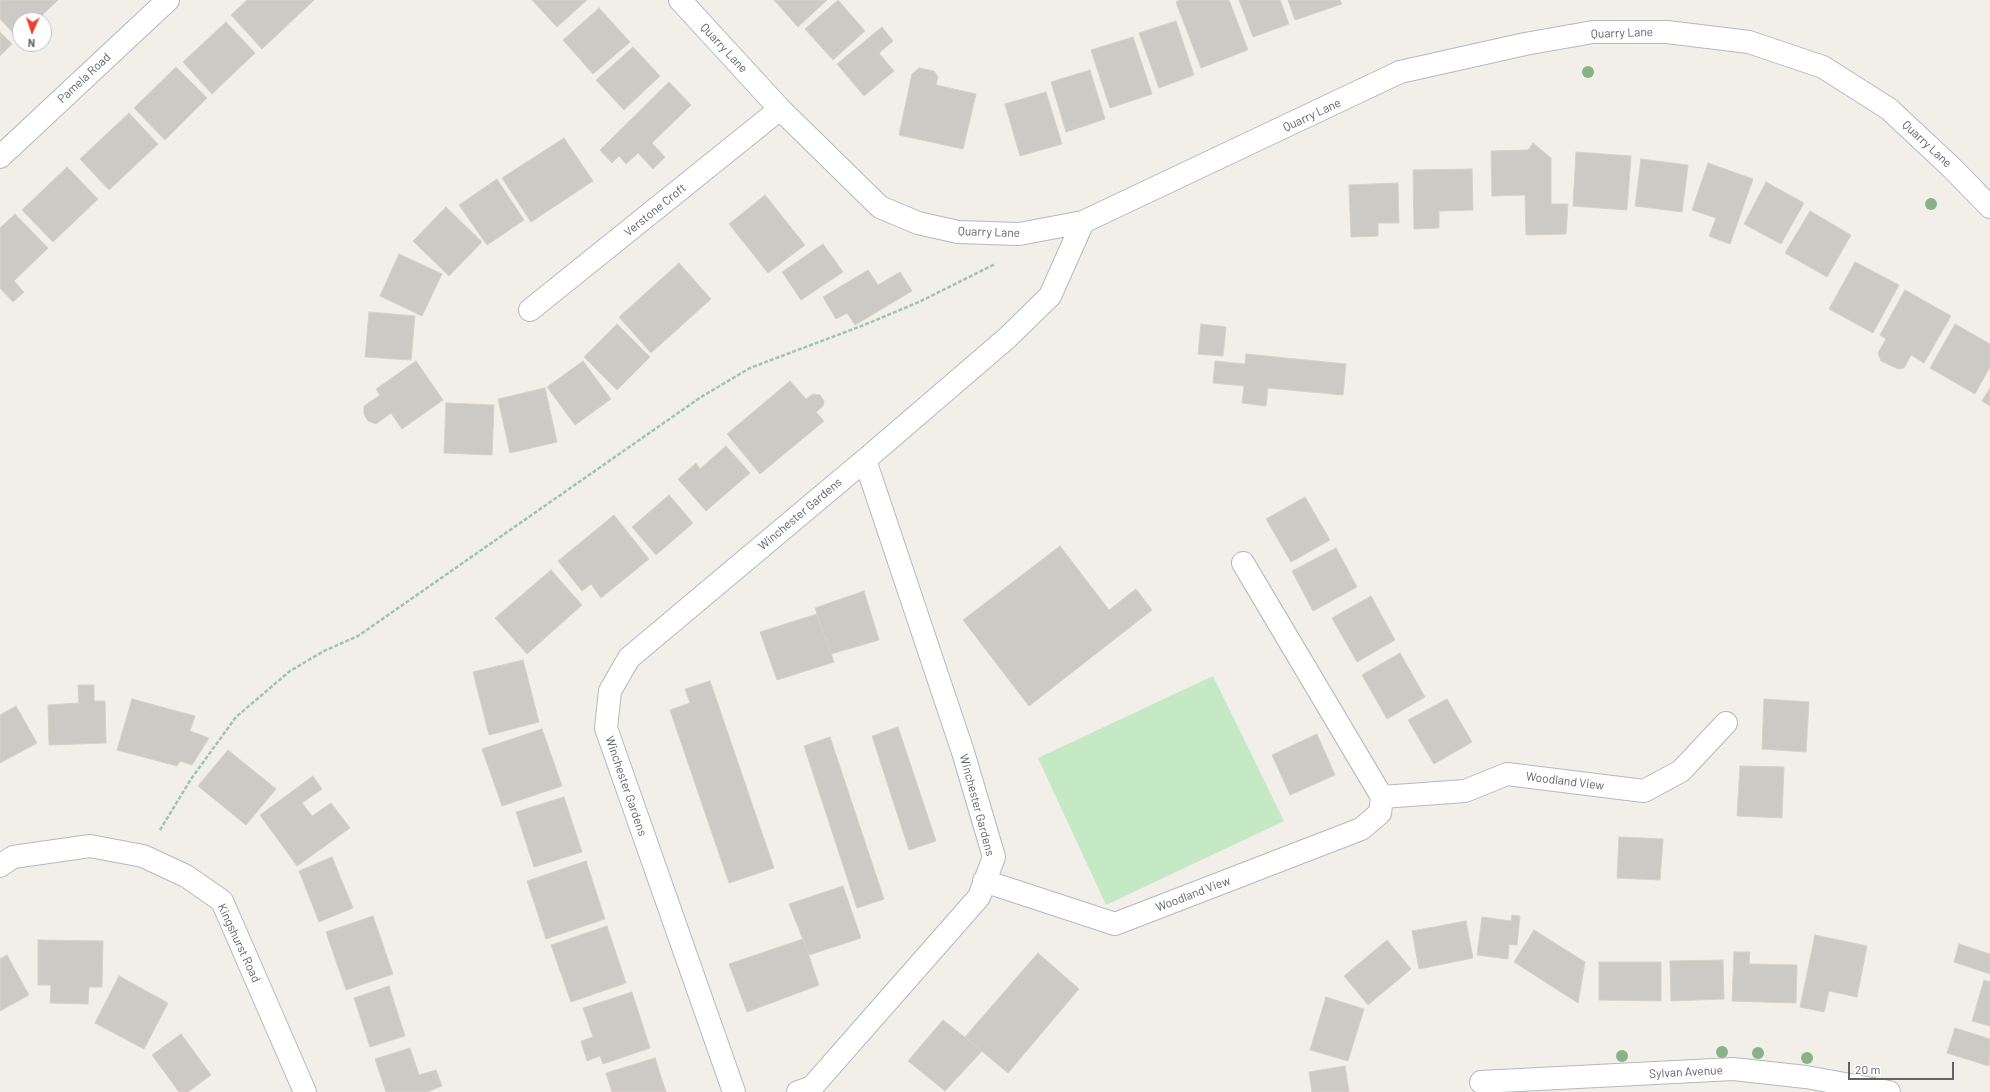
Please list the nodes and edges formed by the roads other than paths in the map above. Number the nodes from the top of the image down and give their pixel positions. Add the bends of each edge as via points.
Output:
1 (168, 0) edge
2 (680, 0) edge
3 (780, 110) junction
4 (0, 157) edge
5 (1990, 207) edge
6 (1083, 222) junction
7 (530, 310) dead end
8 (865, 460) junction
9 (1243, 563) dead end
10 (1726, 723) dead end
11 (1382, 797) junction
12 (0, 866) edge
13 (984, 881) junction
14 (1481, 1082) dead end
15 (305, 1092) edge
16 (734, 1092) edge
17 (798, 1092) edge
18 (1889, 1092) edge

1 - 4 street, Pamela Road
2 - 3 street, Quarry Lane
3 - 6 street, Quarry Lane via 880,207 918,223 958,232 1019,234
3 - 7 street, Verstone Croft
5 - 6 street, Quarry Lane via 1889,109 1823,67 1749,42 1668,32 1592,32 1400,72
6 - 8 street, Winchester Gardens via 1050,296 1007,338
8 - 13 street, Winchester Gardens via 964,752 994,857
8 - 16 street, Winchester Gardens via 629,658 610,691 606,728
9 - 11 street
10 - 11 street, Woodland View via 1681,772 1644,791 1507,774 1464,791
11 - 13 street, Woodland View via 1380,813 1361,829 1115,924
12 - 15 street, Kingshurst Road via 13,857 90,846 143,856 186,876 222,900
13 - 17 street, Winchester Gardens via 978,897 812,1087
14 - 18 street, Sylvan Avenue via 1733,1069 1806,1077

